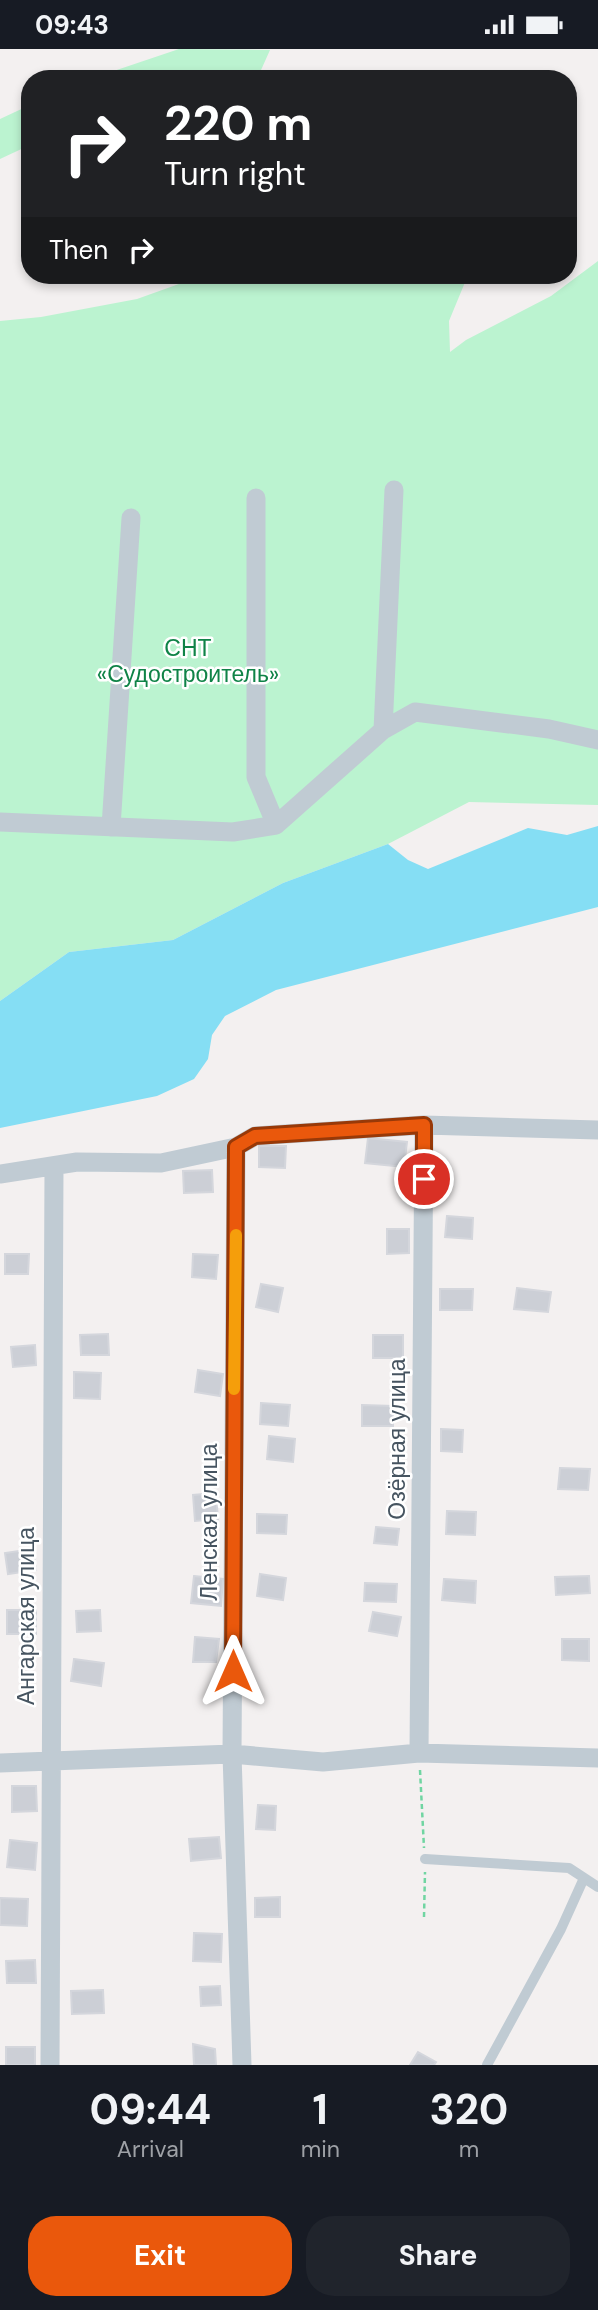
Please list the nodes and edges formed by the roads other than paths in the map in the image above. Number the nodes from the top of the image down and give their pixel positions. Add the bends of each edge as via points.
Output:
1 (394, 490) dead end
2 (256, 498) dead end
3 (131, 518) dead end
4 (383, 730) junction
5 (598, 740) edge
6 (0, 822) edge
7 (276, 825) junction
8 (111, 827) junction
9 (424, 1125) junction
10 (598, 1130) edge
11 (236, 1147) junction
12 (54, 1168) junction
13 (0, 1174) edge
14 (419, 1753) junction
15 (232, 1754) junction
16 (598, 1758) edge
17 (49, 1761) junction
18 (0, 1763) edge
19 (425, 1859) road end
20 (584, 1878) junction
21 (598, 1887) edge
22 (50, 2065) edge
23 (242, 2065) edge
24 (487, 2065) edge

1 - 4 street
2 - 7 street via 256,777
3 - 8 street
4 - 5 street via 415,712
4 - 7 street
6 - 8 street
7 - 8 street via 233,831
9 - 10 street
9 - 11 street via 255,1136
9 - 14 street, Озёрная улица
11 - 12 street via 161,1163 77,1162
11 - 15 street, Ленская улица
12 - 13 street
12 - 17 street, Ангарская улица
14 - 15 street via 323,1762
14 - 16 street
15 - 17 street
15 - 23 street, Ленская улица
17 - 18 street
17 - 22 street, Ангарская улица
19 - 20 lane via 569,1868
20 - 21 lane
20 - 24 lane

